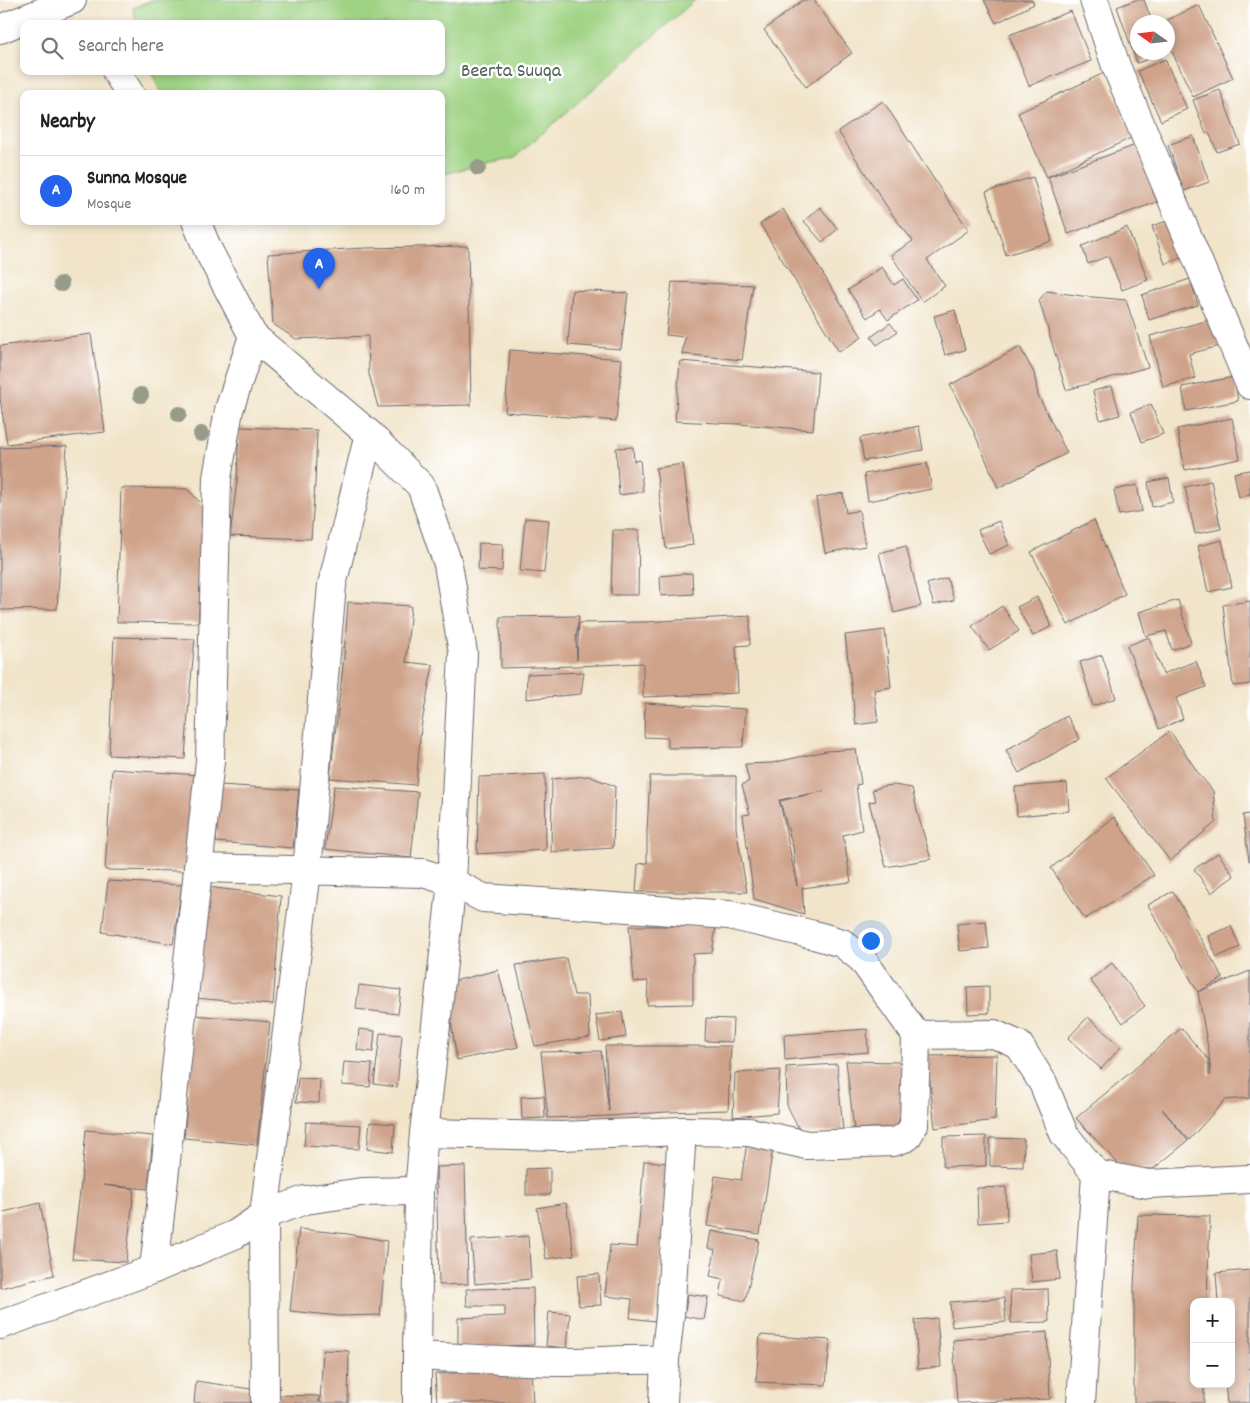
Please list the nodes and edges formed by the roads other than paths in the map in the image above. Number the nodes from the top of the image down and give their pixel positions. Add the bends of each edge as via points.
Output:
1 (1094, 0) edge
2 (66, 10) edge
3 (31, 20) edge
4 (20, 23) edge
5 (0, 29) edge
6 (118, 75) edge
7 (128, 90) edge
8 (198, 225) edge
9 (253, 336) junction
10 (1250, 385) edge
11 (369, 434) junction
12 (198, 868) junction
13 (307, 871) junction
14 (452, 882) junction
15 (916, 1036) junction
16 (682, 1131) junction
17 (424, 1133) junction
18 (1096, 1174) junction
19 (1250, 1179) edge
20 (419, 1191) junction
21 (264, 1215) junction
22 (154, 1269) junction
23 (0, 1325) edge
24 (417, 1356) junction
25 (665, 1360) junction
26 (1074, 1401) edge
27 (265, 1403) edge
28 (418, 1403) edge
29 (663, 1403) edge

1 - 10 street via 1116,66
2 - 3 street
4 - 5 street
6 - 7 street
8 - 9 street
9 - 11 street
9 - 12 street via 229,410 217,478 210,761
11 - 13 street via 332,585
11 - 14 street via 421,486 448,564 463,653
12 - 13 street
12 - 22 street
13 - 14 street via 423,873
13 - 21 street
14 - 15 street via 483,898 729,914 842,943 862,959
14 - 17 street
15 - 16 street via 914,1125 907,1137 893,1142 806,1145 749,1132
15 - 18 street via 994,1034 1020,1045 1043,1082 1064,1134
16 - 17 street via 562,1136
16 - 25 street
17 - 20 street
18 - 19 street via 1148,1184
18 - 26 street
20 - 21 street via 362,1192 305,1200
20 - 24 street
21 - 22 street via 236,1234
21 - 27 street
22 - 23 street
24 - 25 street via 558,1362
24 - 28 street
25 - 29 street

